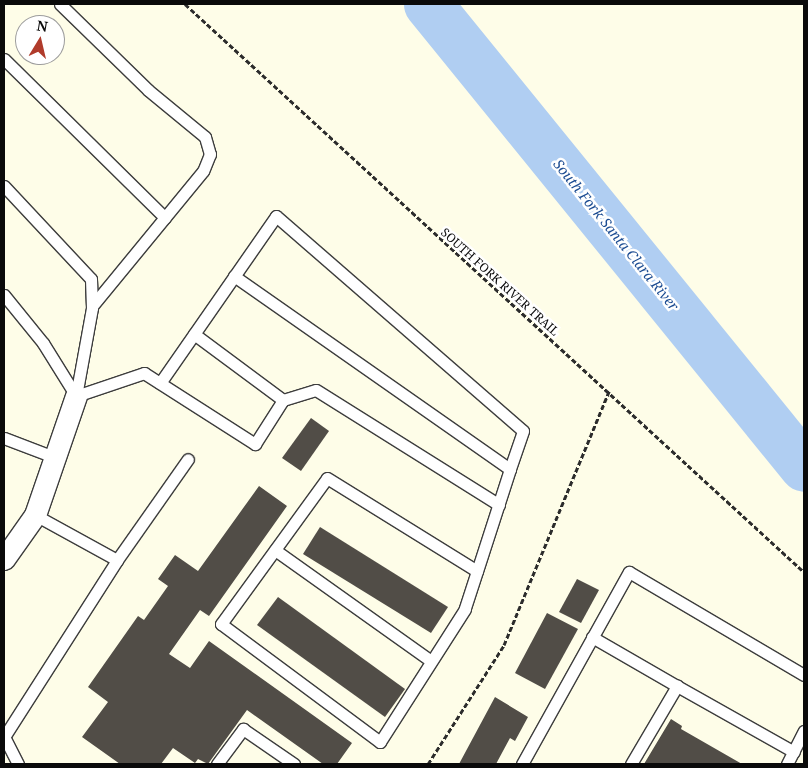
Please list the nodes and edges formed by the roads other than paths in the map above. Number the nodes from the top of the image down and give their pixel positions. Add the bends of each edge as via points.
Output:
1 (60, 4) edge
2 (4, 59) edge
3 (4, 186) edge
4 (164, 218) junction
5 (234, 276) junction
6 (4, 295) edge
7 (92, 306) junction
8 (194, 334) junction
9 (160, 383) junction
10 (76, 396) junction
11 (283, 400) junction
12 (4, 438) edge
13 (54, 458) junction
14 (188, 459) dead end
15 (510, 468) junction
16 (498, 505) junction
17 (35, 514) junction
18 (6, 550) edge
19 (275, 550) junction
20 (117, 560) junction
21 (477, 571) junction
22 (592, 637) junction
23 (431, 661) junction
24 (804, 674) edge
25 (677, 686) junction
26 (804, 732) edge
27 (794, 752) junction
28 (18, 764) edge
29 (216, 764) edge
30 (294, 764) edge
31 (522, 764) edge
32 (631, 764) edge
33 (787, 764) edge

1 - 4 lane via 148,90 204,137 210,154 203,171
2 - 4 lane
3 - 7 lane via 91,279
4 - 7 lane
5 - 8 lane
5 - 15 lane
5 - 15 lane via 276,216 523,431
6 - 10 lane via 43,343
7 - 10 lane
8 - 9 lane
8 - 11 lane
9 - 10 lane via 144,373
9 - 11 lane via 255,444
10 - 13 street
11 - 16 lane via 316,390
12 - 13 lane
13 - 17 street
14 - 20 lane
15 - 16 lane
16 - 21 lane
17 - 18 street
17 - 20 lane
19 - 21 lane via 327,478
19 - 23 lane
19 - 23 lane via 221,624 380,742
20 - 28 lane via 4,737
21 - 23 lane via 465,609
22 - 24 lane via 629,572
22 - 25 lane
22 - 31 lane
25 - 27 lane
25 - 32 lane
26 - 27 lane
27 - 33 lane
29 - 30 lane via 243,729

